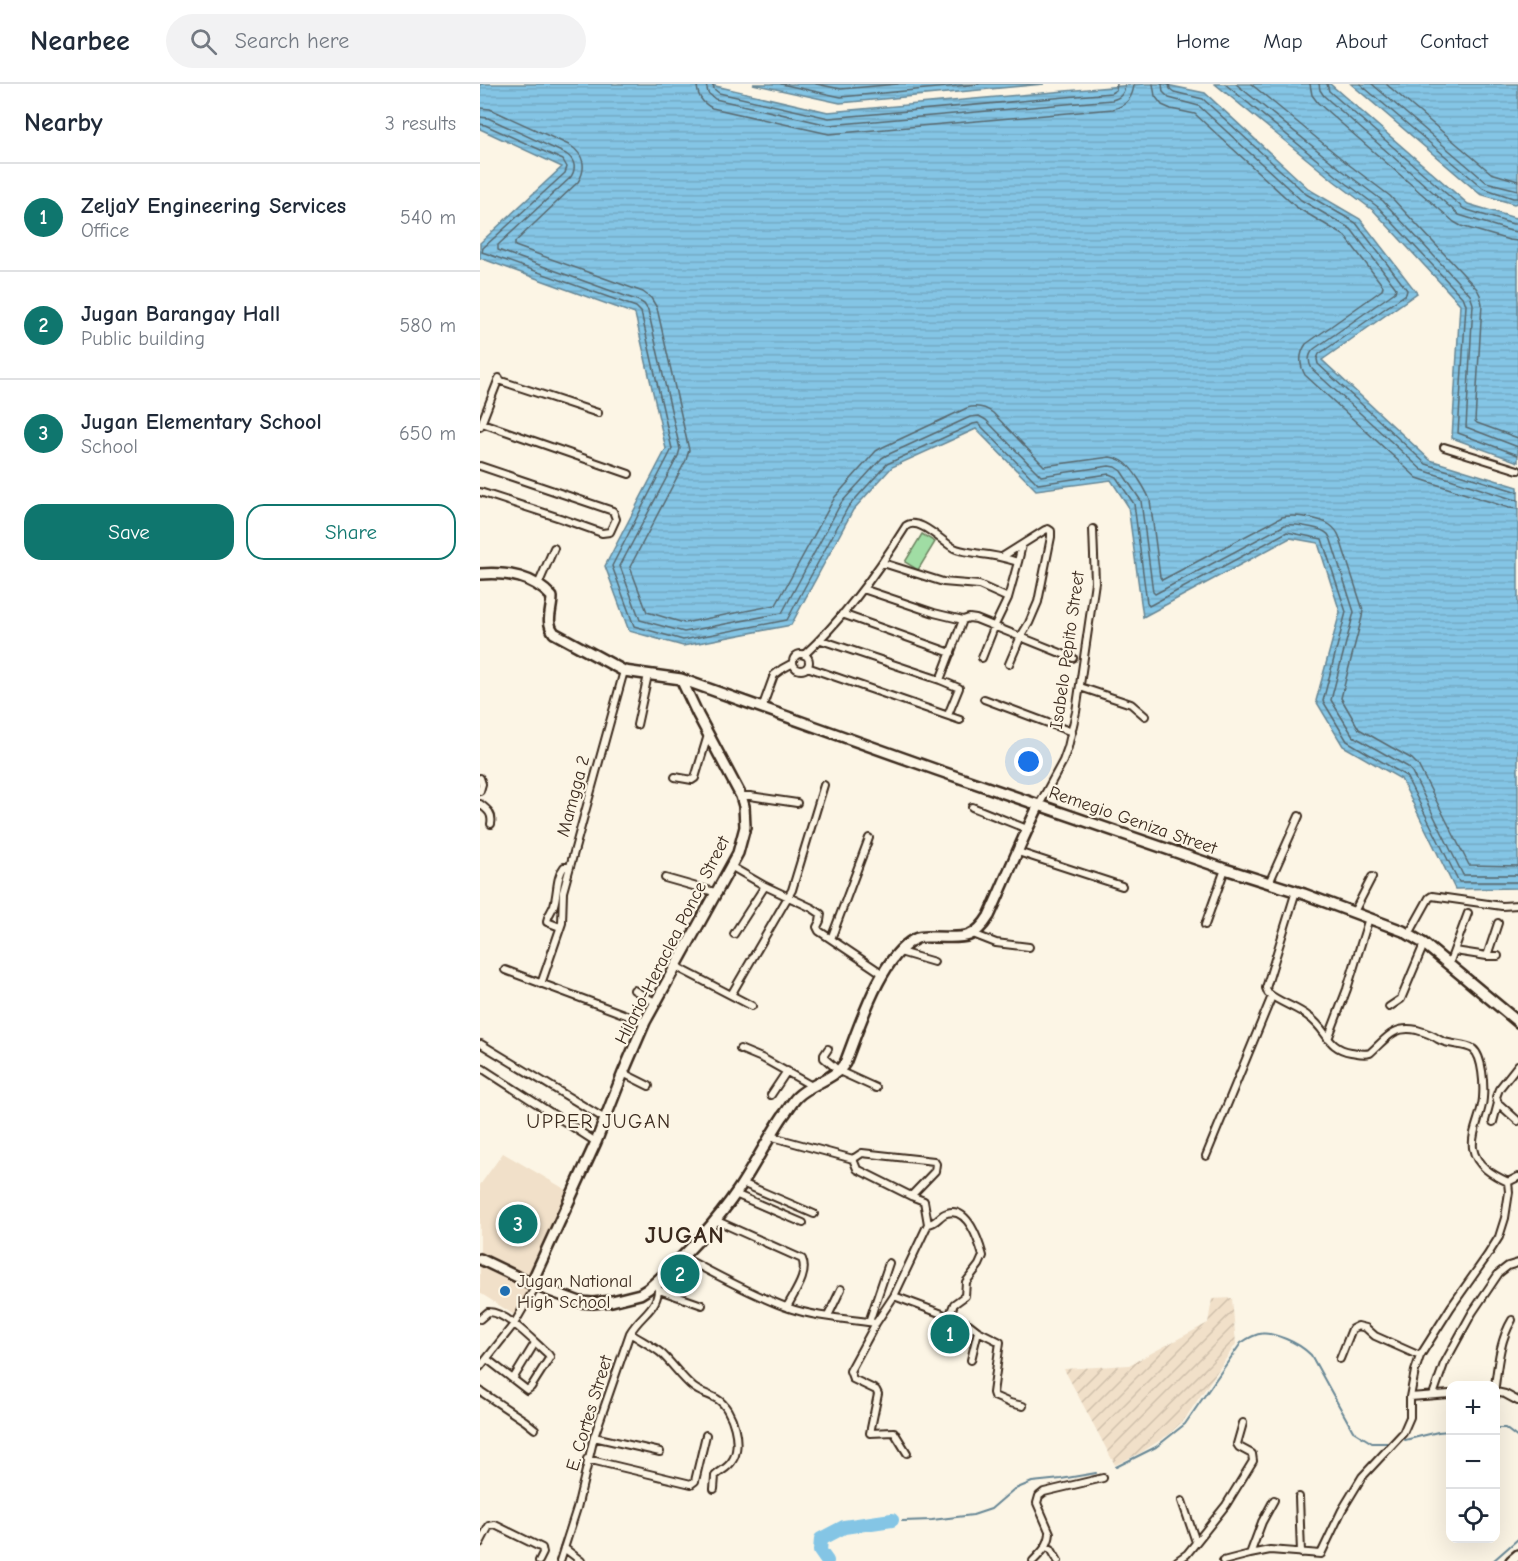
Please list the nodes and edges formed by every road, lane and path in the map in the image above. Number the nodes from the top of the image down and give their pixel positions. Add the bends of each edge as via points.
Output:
1 (598, 413) dead end
2 (481, 425) edge
3 (1444, 447) dead end
4 (480, 466) edge
5 (1518, 470) edge
6 (629, 474) dead end
7 (480, 492) edge
8 (1093, 529) dead end
9 (1022, 545) junction
10 (554, 548) dead end
11 (1002, 557) junction
12 (1018, 562) junction
13 (883, 563) junction
14 (480, 574) edge
15 (538, 585) junction
16 (863, 589) junction
17 (1008, 598) junction
18 (842, 614) junction
19 (963, 620) junction
20 (994, 626) junction
21 (1021, 636) junction
22 (820, 640) junction
23 (951, 653) junction
24 (804, 656) junction
25 (982, 658) dead end
26 (1073, 658) dead end
27 (793, 663) junction
28 (1009, 664) dead end
29 (807, 667) junction
30 (624, 671) junction
31 (648, 675) junction
32 (681, 679) junction
33 (940, 680) junction
34 (1080, 687) junction
35 (984, 699) dead end
36 (762, 708) junction
37 (948, 715) junction
38 (1145, 716) dead end
39 (960, 720) dead end
40 (637, 725) dead end
41 (1072, 732) junction
42 (708, 735) junction
43 (675, 777) dead end
44 (480, 778) edge
45 (824, 785) dead end
46 (480, 791) edge
47 (741, 796) junction
48 (797, 803) dead end
49 (480, 804) edge
50 (1039, 805) junction
51 (972, 807) dead end
52 (1299, 816) dead end
53 (491, 824) dead end
54 (1027, 829) junction
55 (869, 838) dead end
56 (1018, 852) junction
57 (570, 867) junction
58 (732, 867) junction
59 (1225, 869) junction
60 (1372, 877) dead end
61 (665, 878) dead end
62 (1269, 883) junction
63 (765, 886) junction
64 (1122, 886) dead end
65 (1296, 891) junction
66 (718, 893) junction
67 (788, 897) junction
68 (1518, 905) edge
69 (1354, 912) junction
70 (1468, 913) dead end
71 (1369, 918) junction
72 (1498, 923) dead end
73 (1205, 925) dead end
74 (560, 927) junction
75 (734, 934) dead end
76 (973, 934) junction
77 (1409, 934) junction
78 (831, 939) junction
79 (1423, 943) junction
80 (1029, 947) dead end
81 (1455, 951) junction
82 (900, 952) junction
83 (1488, 956) junction
84 (1498, 956) dead end
85 (934, 962) dead end
86 (1449, 964) junction
87 (675, 966) junction
88 (505, 970) dead end
89 (883, 974) junction
90 (541, 984) junction
91 (634, 990) dead end
92 (731, 995) junction
93 (1272, 996) junction
94 (655, 1002) junction
95 (752, 1006) dead end
96 (1389, 1007) dead end
97 (645, 1022) junction
98 (1518, 1022) edge
99 (1328, 1039) junction
100 (481, 1044) edge
101 (740, 1049) dead end
102 (828, 1049) dead end
103 (1518, 1065) edge
104 (480, 1066) edge
105 (787, 1071) junction
106 (839, 1071) junction
107 (623, 1073) junction
108 (649, 1086) dead end
109 (812, 1086) junction
110 (876, 1088) dead end
111 (771, 1095) dead end
112 (1498, 1103) junction
113 (605, 1119) junction
114 (1518, 1121) edge
115 (1494, 1122) dead end
116 (769, 1136) junction
117 (596, 1142) junction
118 (1206, 1156) dead end
119 (853, 1159) junction
120 (1518, 1178) edge
121 (1508, 1182) junction
122 (742, 1183) junction
123 (735, 1194) junction
124 (911, 1196) junction
125 (814, 1214) dead end
126 (715, 1220) junction
127 (803, 1223) dead end
128 (928, 1224) junction
129 (682, 1257) junction
130 (480, 1258) edge
131 (890, 1263) dead end
132 (1518, 1263) edge
133 (533, 1285) junction
134 (658, 1285) junction
135 (841, 1289) dead end
136 (894, 1296) junction
137 (702, 1305) dead end
138 (787, 1307) junction
139 (828, 1316) junction
140 (949, 1317) junction
141 (480, 1319) edge
142 (1512, 1320) dead end
143 (869, 1322) junction
144 (876, 1323) junction
145 (514, 1324) junction
146 (978, 1331) junction
147 (630, 1333) junction
148 (535, 1343) junction
149 (1420, 1356) junction
150 (487, 1359) junction
151 (1340, 1359) dead end
152 (970, 1360) dead end
153 (480, 1367) edge
154 (513, 1379) junction
155 (1496, 1381) edge
156 (480, 1392) edge
157 (1500, 1393) edge
158 (1446, 1394) edge
159 (1432, 1395) junction
160 (1410, 1397) junction
161 (1518, 1401) edge
162 (1023, 1406) dead end
163 (1243, 1423) dead end
164 (535, 1429) dead end
165 (706, 1435) dead end
166 (594, 1437) junction
167 (660, 1452) dead end
168 (908, 1454) dead end
169 (587, 1459) junction
170 (1103, 1478) dead end
171 (714, 1489) dead end
172 (1299, 1497) dead end
173 (1274, 1500) dead end
174 (1182, 1501) dead end
175 (1196, 1542) junction
176 (480, 1543) edge
177 (1046, 1547) junction
178 (564, 1548) junction
179 (1301, 1553) junction
180 (1250, 1554) junction
181 (1321, 1554) junction
182 (1518, 1555) edge
183 (539, 1561) edge
184 (560, 1561) edge
185 (581, 1561) edge
186 (1033, 1561) edge
187 (1058, 1561) edge
188 (1177, 1561) edge
189 (1223, 1561) edge
190 (1326, 1561) edge
191 (1511, 1561) edge

1 - 2 street via 499,379
2 - 6 street
3 - 5 street
4 - 7 street via 613,511 616,519 610,532 602,533
8 - 34 street, Isabelo Pepito Street via 1095,582
9 - 11 street
9 - 12 street
9 - 21 street via 1045,530 1051,531 1038,602
10 - 15 street
11 - 12 street
11 - 13 street via 955,549 913,522 906,526
12 - 17 street
13 - 16 street
13 - 17 street via 943,582 979,585
14 - 15 street via 515,575
15 - 30 street via 552,597 549,625 554,633
16 - 18 street
16 - 19 street
17 - 20 street
18 - 22 street
18 - 23 street
19 - 20 street via 969,618
19 - 23 street
20 - 21 street
20 - 25 street
21 - 26 street
21 - 28 street
22 - 24 street
22 - 33 street
23 - 33 street
24 - 27 street via 796,656
24 - 29 street
27 - 29 street via 800,670
27 - 36 street via 774,675
29 - 37 street
30 - 31 street
30 - 57 street, Mamgga 2
31 - 32 street
31 - 40 street
32 - 36 street, Remegio Geniza Street
32 - 42 street, Hilario-Heraclea Ponce Street
33 - 37 street via 959,688
34 - 38 street via 1131,705
34 - 41 street, Isabelo Pepito Street
35 - 41 street
36 - 50 street, Remegio Geniza Street
37 - 39 street
41 - 50 street, Isabelo Pepito Street via 1063,762
42 - 43 street via 695,778
42 - 47 street, Hilario-Heraclea Ponce Street
44 - 46 street
45 - 67 street
47 - 48 street
47 - 58 street, Hilario-Heraclea Ponce Street via 745,827
49 - 53 street via 491,814
50 - 54 street
50 - 59 street, Remegio Geniza Street
51 - 54 street
52 - 62 street
54 - 56 street
55 - 78 street
56 - 64 street
56 - 76 street via 989,916
57 - 74 street, Mamgga 2
57 - 74 street via 560,871 554,905 547,919
58 - 63 street
58 - 66 street, Hilario-Heraclea Ponce Street
59 - 62 street, Remegio Geniza Street
59 - 73 street
60 - 69 street
61 - 66 street
62 - 65 street, Remegio Geniza Street
63 - 67 street
63 - 75 street
65 - 69 street, Remegio Geniza Street
65 - 93 street via 1266,988
66 - 87 street, Hilario-Heraclea Ponce Street
67 - 78 street via 818,912 818,929
67 - 92 street
68 - 77 street via 1432,896
69 - 71 street, Remegio Geniza Street
70 - 81 street
71 - 77 street, Remegio Geniza Street
71 - 99 street
72 - 83 street
74 - 90 street, Mamgga 2
76 - 80 street via 996,943
76 - 82 street via 918,938
77 - 79 street, Remegio Geniza Street
78 - 89 street
79 - 86 street, Remegio Geniza Street
79 - 96 street via 1401,999
81 - 83 street
81 - 86 street
82 - 85 street
82 - 89 street
83 - 84 street
86 - 98 street, Remegio Geniza Street
87 - 92 street
87 - 94 street, Hilario-Heraclea Ponce Street
88 - 90 street
89 - 106 street
90 - 97 street
91 - 94 street
92 - 95 street
93 - 99 street via 1309,1016
93 - 118 street
94 - 97 street, Hilario-Heraclea Ponce Street
97 - 107 street, Hilario-Heraclea Ponce Street
99 - 121 street via 1336,1048 1366,1054 1404,1028 1472,1048 1481,1063 1483,1099 1473,1148 1487,1171
100 - 113 street
101 - 105 street
102 - 106 street via 824,1059
103 - 112 street via 1499,1089
104 - 117 street
105 - 109 street
105 - 111 street
106 - 109 street
106 - 110 street
107 - 108 street
107 - 113 street, Hilario-Heraclea Ponce Street
109 - 116 street via 796,1098
112 - 114 street
112 - 115 street
113 - 117 street, Hilario-Heraclea Ponce Street
116 - 119 street
116 - 122 street
117 - 133 street, Hilario-Heraclea Ponce Street
119 - 124 street via 857,1169
119 - 124 street via 862,1153 934,1161 935,1171
120 - 121 street
121 - 149 street via 1505,1218 1498,1237
122 - 123 street
122 - 125 street
123 - 126 street
123 - 127 street
124 - 128 street via 924,1201
126 - 129 street
126 - 138 street via 802,1259 803,1276
128 - 136 street
128 - 140 street via 946,1213 964,1217 983,1256 966,1282 965,1296 954,1304
129 - 134 street
129 - 138 street
130 - 133 street
131 - 143 street
132 - 159 street via 1499,1273 1472,1313
133 - 134 street via 571,1300 593,1303 640,1294
133 - 145 street
134 - 137 street
134 - 147 street, E. Cortes Street via 654,1305
135 - 139 street
136 - 140 street
136 - 144 street
138 - 139 street
139 - 143 street
140 - 146 street
141 - 145 street via 493,1311
142 - 155 street via 1498,1357
143 - 144 street
144 - 168 street via 851,1375 878,1394 870,1433 894,1432
145 - 148 street
145 - 150 street
146 - 152 street
146 - 162 street via 1000,1342 994,1396
147 - 166 street, E. Cortes Street
147 - 171 street via 663,1355 694,1388 717,1399 729,1412 735,1432 735,1456 715,1476
148 - 154 street
148 - 154 street via 550,1358 527,1390
149 - 151 street via 1358,1326 1352,1329
149 - 160 street
150 - 153 street
150 - 154 street
156 - 164 street
157 - 161 street
158 - 159 street
159 - 160 street
160 - 181 street via 1410,1417 1403,1433 1362,1477
163 - 175 street via 1237,1444 1252,1454 1253,1461 1226,1505
165 - 169 street via 691,1484
166 - 167 street
166 - 169 street, E. Cortes Street
169 - 178 street, E. Cortes Street via 582,1492
170 - 177 street via 1044,1492 1039,1497 1037,1503 1050,1533
172 - 179 street
173 - 180 street
174 - 175 street
175 - 188 street
176 - 183 street via 489,1526 495,1525 542,1548
177 - 186 street
177 - 187 street via 1052,1549
178 - 184 street, E. Cortes Street
178 - 185 street
179 - 180 street via 1270,1550
179 - 181 street
180 - 189 street
181 - 190 street
182 - 191 street

